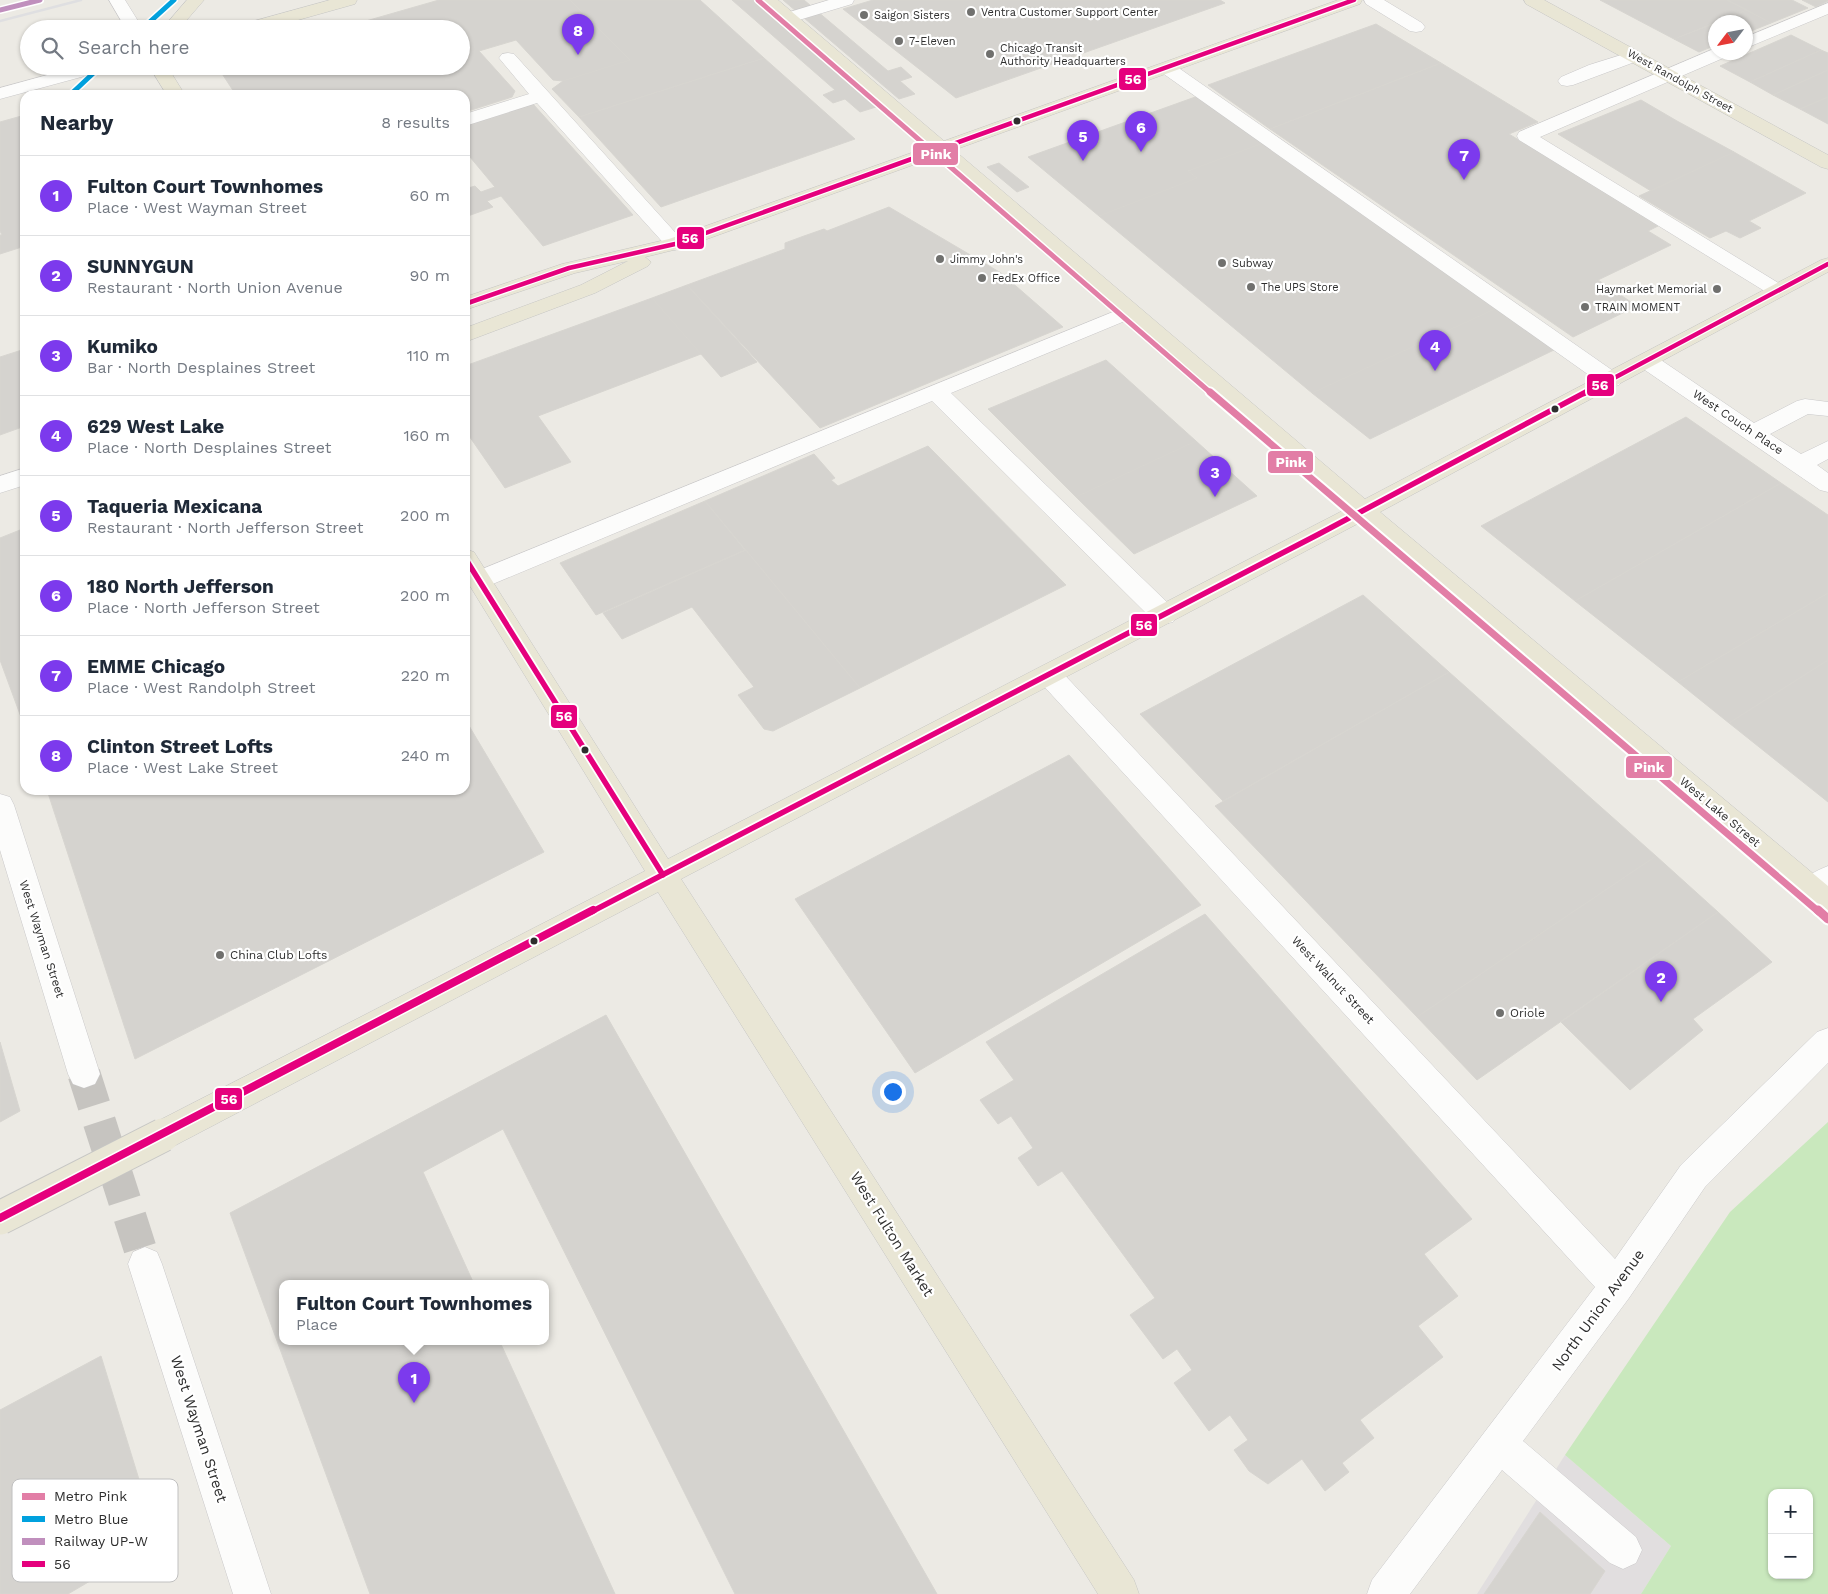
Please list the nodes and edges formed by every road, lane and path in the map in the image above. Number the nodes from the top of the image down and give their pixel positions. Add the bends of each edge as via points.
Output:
1 (117, 0) edge
2 (196, 0) edge
3 (349, 0) edge
4 (768, 0) edge
5 (846, 0) edge
6 (1354, 0) edge
7 (1372, 0) edge
8 (1532, 0) edge
9 (1818, 7) edge
10 (789, 18) junction
11 (129, 20) edge
12 (178, 20) edge
13 (278, 20) edge
14 (1416, 27) dead end
15 (1753, 40) edge
16 (1634, 56) junction
17 (508, 58) dead end
18 (1708, 58) edge
19 (1167, 68) junction
20 (69, 75) edge
21 (164, 75) edge
22 (1670, 75) junction
23 (1567, 80) dead end
24 (173, 90) edge
25 (0, 94) edge
26 (540, 96) junction
27 (470, 118) edge
28 (940, 150) junction
29 (1828, 163) edge
30 (675, 244) junction
31 (1828, 264) edge
32 (1778, 291) junction
33 (470, 302) edge
34 (1130, 311) junction
35 (470, 333) edge
36 (1647, 361) junction
37 (1611, 380) junction
38 (935, 391) junction
39 (1828, 409) edge
40 (1754, 433) junction
41 (1828, 449) edge
42 (1800, 465) junction
43 (20, 478) edge
44 (1828, 484) edge
45 (0, 485) edge
46 (1363, 511) junction
47 (472, 569) edge
48 (1164, 615) junction
49 (1050, 675) junction
50 (0, 805) edge
51 (663, 875) junction
52 (1823, 890) edge
53 (1828, 1042) edge
54 (84, 1074) tunnel mouth
55 (0, 1218) edge
56 (145, 1264) tunnel mouth
57 (1617, 1286) junction
58 (1499, 1444) junction
59 (1623, 1550) dead end
60 (252, 1594) edge
61 (1120, 1594) edge
62 (1386, 1594) edge

1 - 11 street
2 - 12 main road
3 - 13 main road
4 - 10 main road, West Lake Street
5 - 10 street
6 - 19 main road
7 - 14 street
8 - 16 main road, West Randolph Street
9 - 15 street
10 - 28 main road, West Lake Street
16 - 22 main road, West Randolph Street
16 - 23 street
17 - 26 street
18 - 22 street
19 - 28 main road
19 - 37 street
20 - 25 street
21 - 24 main road
22 - 29 main road, West Randolph Street
22 - 32 street via 1526,136
26 - 27 street
26 - 30 street
28 - 30 main road
28 - 34 main road, West Lake Street
30 - 33 main road via 569,268
30 - 35 main road via 588,289
31 - 32 main road
32 - 36 main road
34 - 38 street
34 - 46 main road, West Lake Street
36 - 37 main road
36 - 40 street, West Couch Place
37 - 46 main road
38 - 47 street
38 - 48 street
39 - 40 street via 1805,406
40 - 42 street, West Couch Place
41 - 42 street
42 - 44 street, West Couch Place
43 - 45 street
46 - 48 main road
46 - 52 main road, West Lake Street
47 - 51 main road, West Fulton Market
48 - 49 main road
49 - 51 main road
49 - 57 street, West Walnut Street
50 - 54 street, West Wayman Street
51 - 55 main road, bridge
51 - 61 main road, West Fulton Market
53 - 57 street, North Union Avenue via 1693,1176
56 - 60 street, West Wayman Street
57 - 58 street, North Union Avenue
58 - 59 street
58 - 62 street, North Union Avenue

